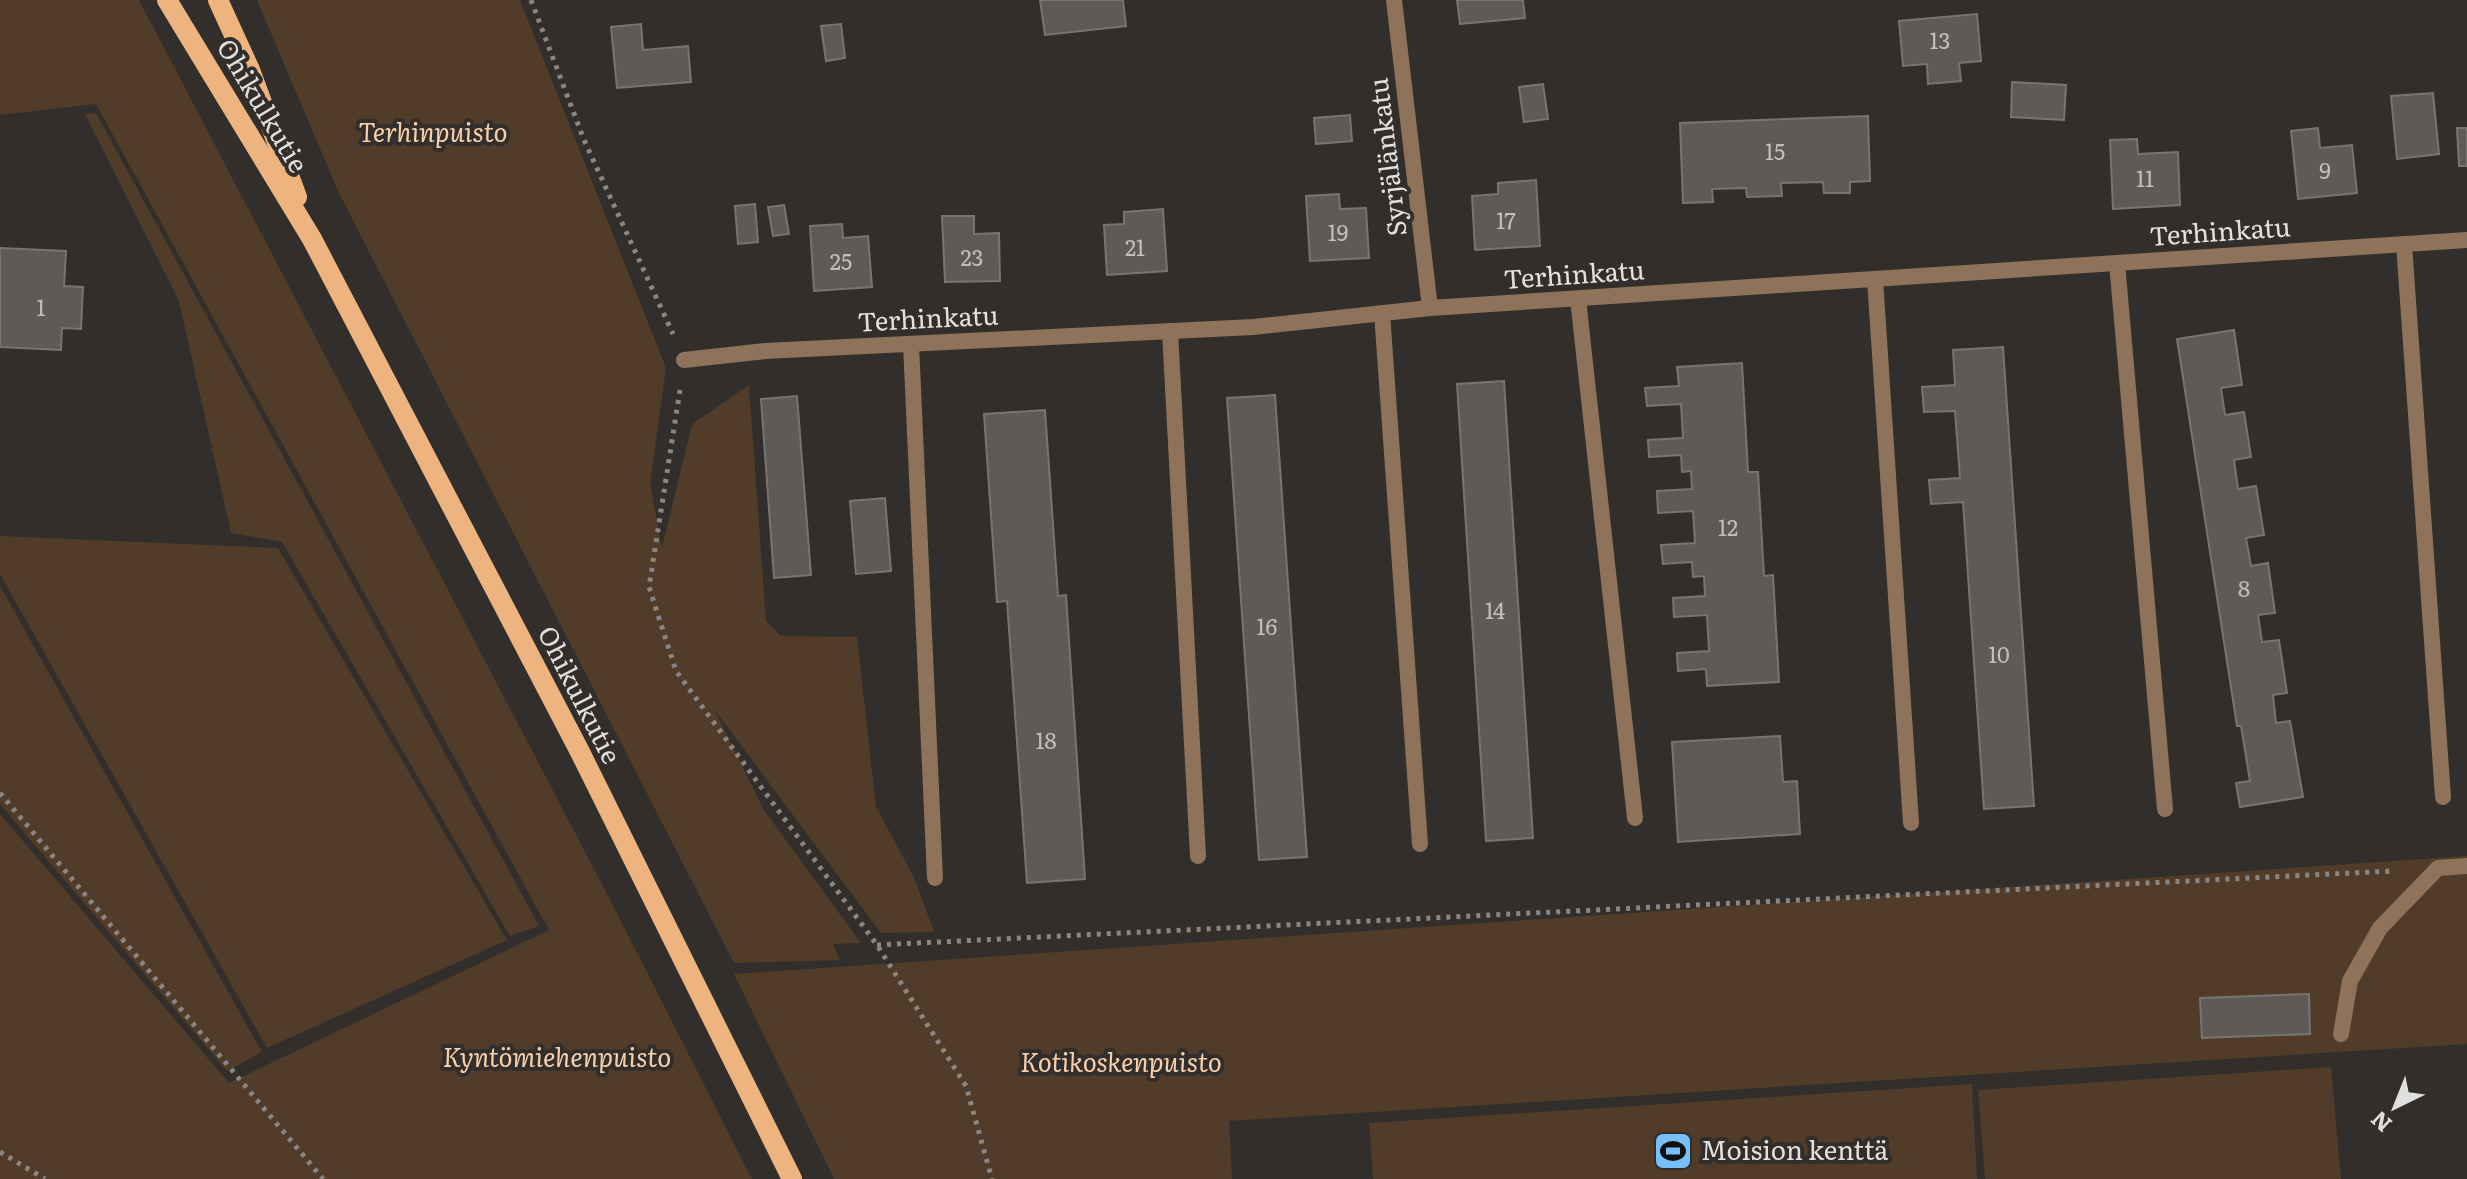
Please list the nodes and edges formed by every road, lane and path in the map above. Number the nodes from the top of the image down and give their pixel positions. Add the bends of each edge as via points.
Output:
1 (167, 0) edge
2 (218, 0) edge
3 (531, 0) edge
4 (1394, 0) edge
5 (312, 239) junction
6 (2467, 240) edge
7 (2404, 244) junction
8 (2117, 263) junction
9 (1875, 279) junction
10 (1578, 299) junction
11 (1430, 308) junction
12 (1382, 313) junction
13 (1170, 331) junction
14 (911, 344) junction
15 (684, 360) junction
16 (0, 793) edge
17 (2443, 797) dead end
18 (2165, 809) dead end
19 (1635, 818) dead end
20 (1911, 823) dead end
21 (1420, 844) dead end
22 (1198, 856) dead end
23 (2467, 866) edge
24 (2438, 868) junction
25 (935, 878) dead end
26 (877, 945) junction
27 (2341, 1034) dead end
28 (0, 1152) edge
29 (45, 1179) edge
30 (323, 1179) edge
31 (792, 1179) edge
32 (992, 1179) edge

1 - 5 main road, Ohikulkutie
2 - 5 main road, Ohikulkutie via 250,70
3 - 15 path via 584,140
4 - 11 street, Syrjälänkatu
5 - 31 main road, Ohikulkutie via 579,750
6 - 7 street, Terhinkatu
7 - 8 street, Terhinkatu
7 - 17 street
8 - 9 street, Terhinkatu
8 - 18 street
9 - 10 street, Terhinkatu
9 - 20 street
10 - 11 street, Terhinkatu
10 - 19 street
11 - 12 street, Terhinkatu
12 - 13 street, Terhinkatu
12 - 21 street
13 - 14 street, Terhinkatu
13 - 22 street
14 - 15 street, Terhinkatu
14 - 25 street
15 - 26 path via 649,587 662,629 676,671
16 - 30 path
23 - 24 street
24 - 26 path
24 - 27 street via 2380,928 2350,981
26 - 32 path via 966,1086
28 - 29 path

